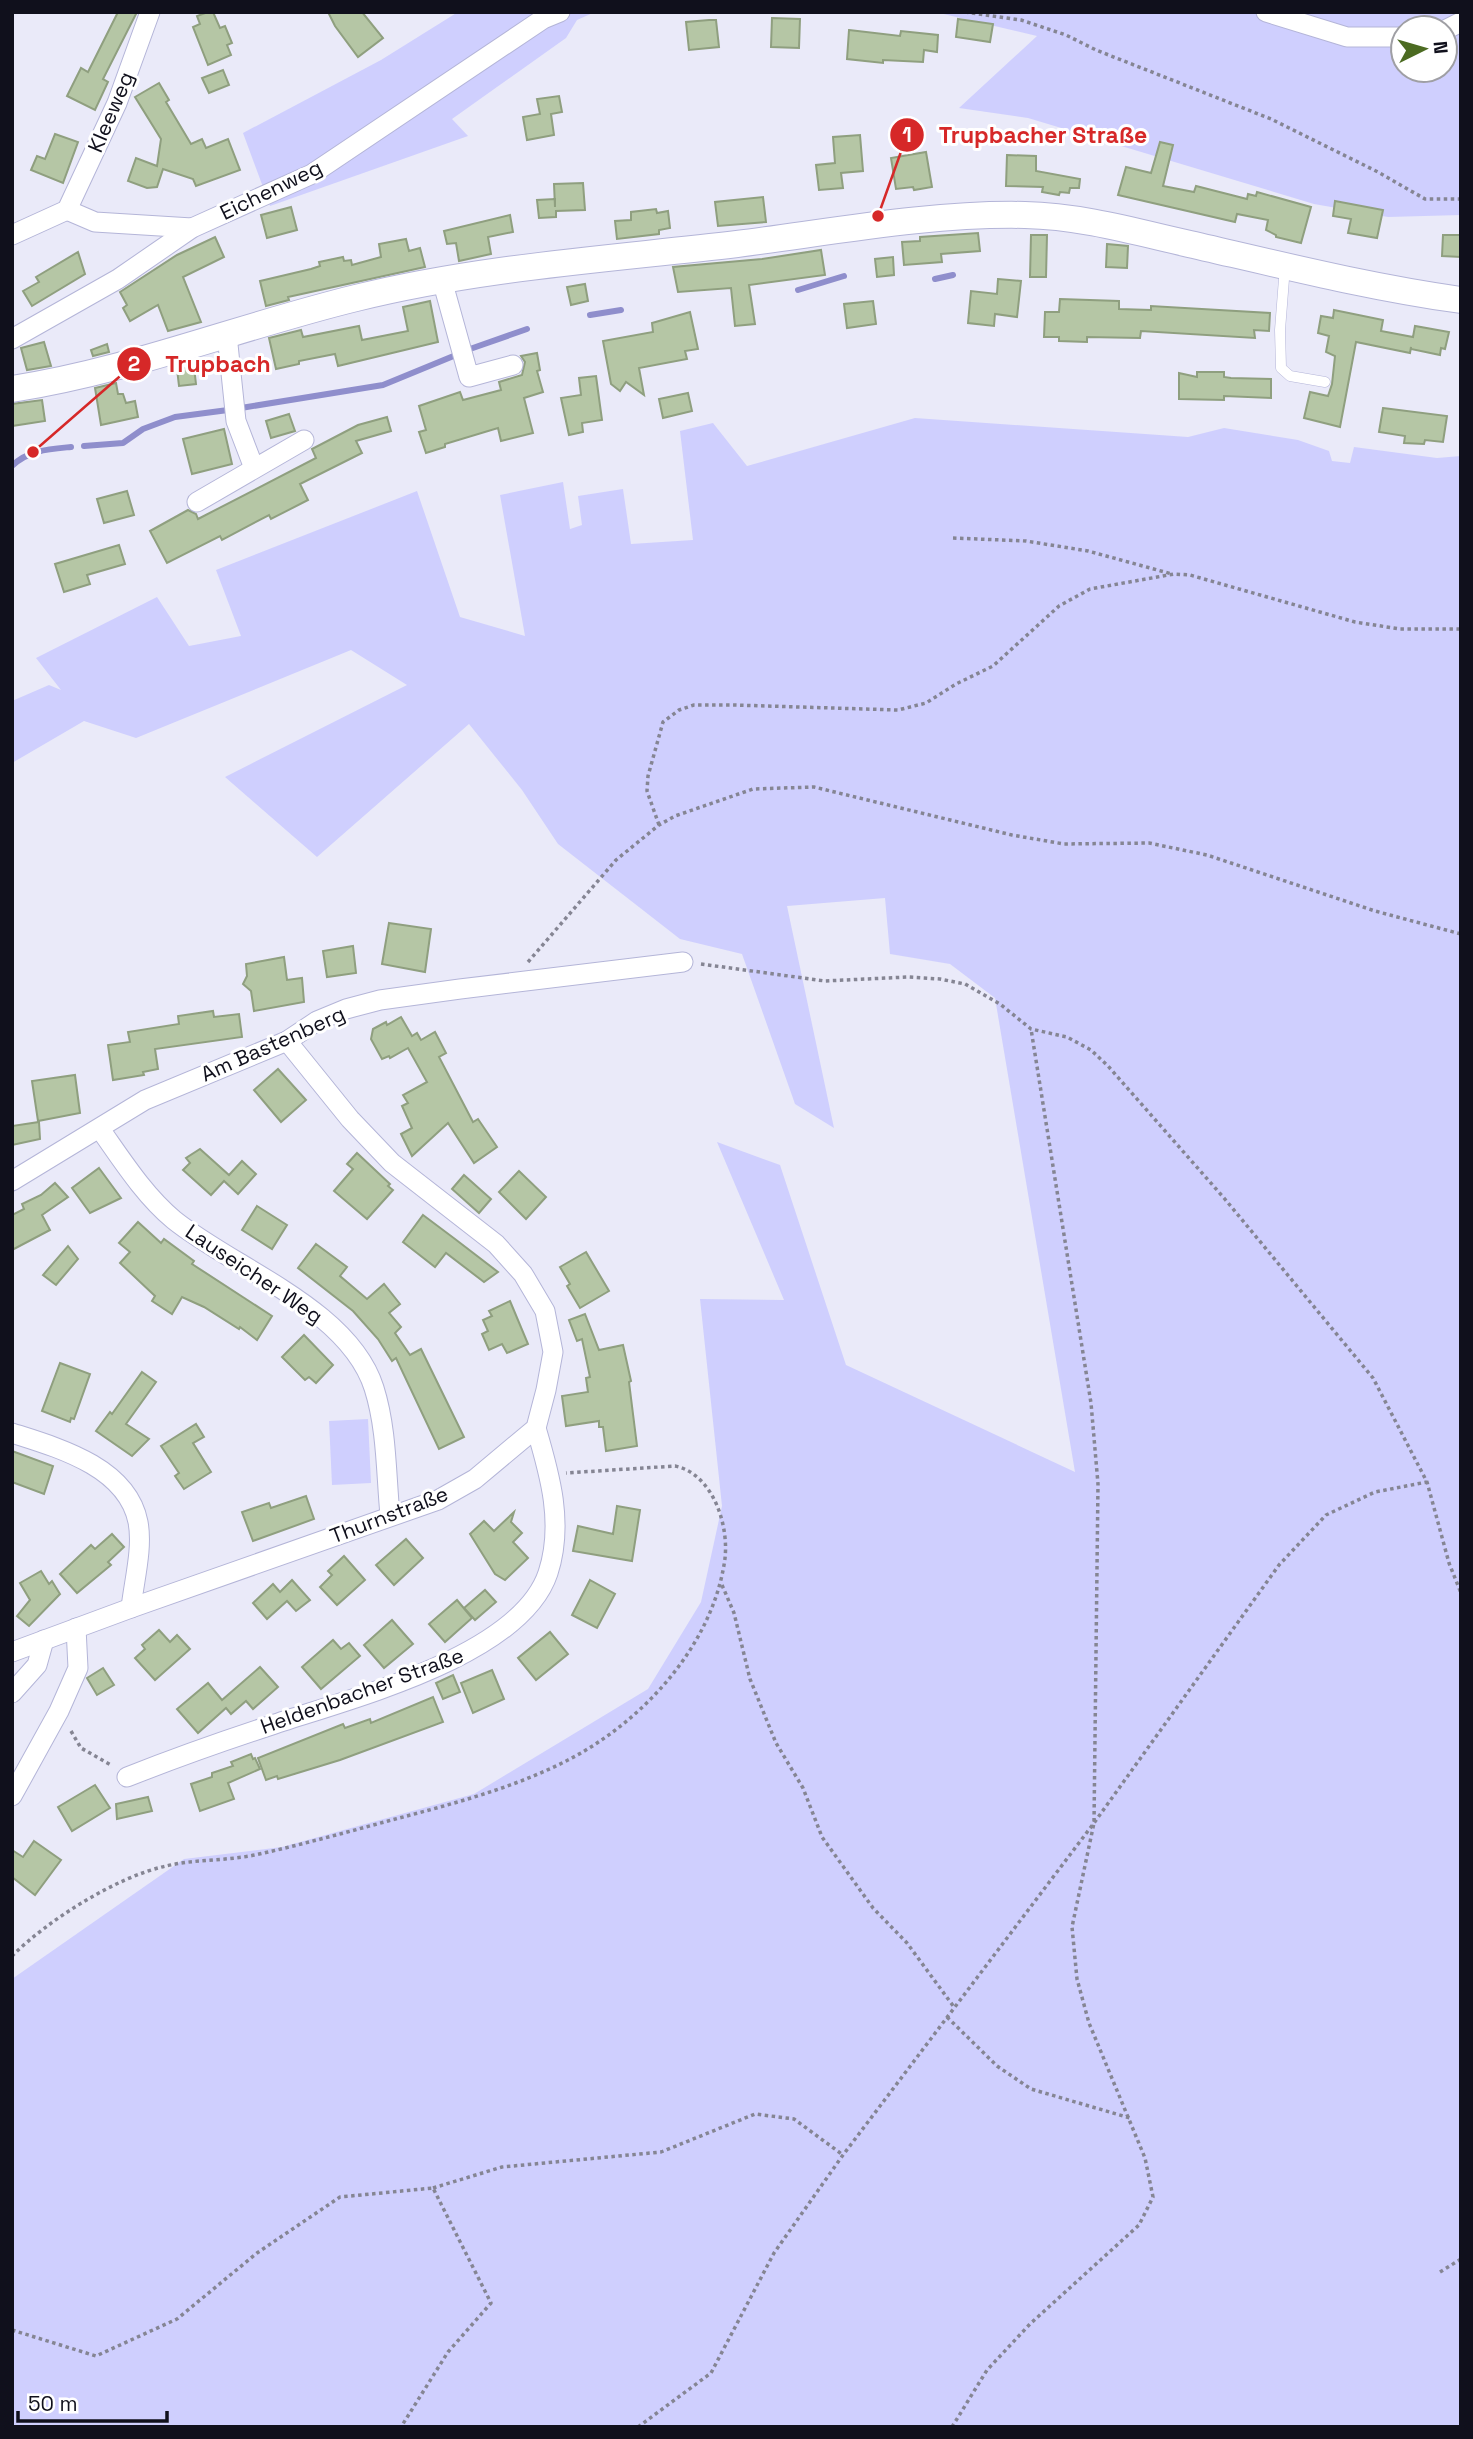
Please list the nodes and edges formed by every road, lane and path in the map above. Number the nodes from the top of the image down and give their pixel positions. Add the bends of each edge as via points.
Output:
1 (150, 12) edge
2 (560, 12) edge
3 (965, 12) edge
4 (1266, 12) edge
5 (1389, 37) edge
6 (1461, 199) edge
7 (67, 210) junction
8 (192, 228) junction
9 (12, 235) edge
10 (1285, 266) junction
11 (442, 281) junction
12 (1461, 300) edge
13 (227, 335) junction
14 (12, 339) edge
15 (513, 365) dead end
16 (1325, 382) dead end
17 (12, 389) edge
18 (304, 440) dead end
19 (254, 468) junction
20 (197, 502) dead end
21 (953, 538) dead end
22 (1174, 574) junction
23 (1461, 629) edge
24 (659, 825) junction
25 (1461, 934) edge
26 (683, 962) joint
27 (508, 984) junction
28 (1031, 1028) junction
29 (287, 1041) junction
30 (100, 1129) junction
31 (12, 1181) edge
32 (536, 1428) junction
33 (12, 1433) edge
34 (549, 1474) junction
35 (1427, 1482) junction
36 (390, 1515) junction
37 (721, 1583) junction
38 (1461, 1593) edge
39 (131, 1608) junction
40 (76, 1628) junction
41 (44, 1640) junction
42 (12, 1652) edge
43 (12, 1693) edge
44 (69, 1727) dead end
45 (105, 1760) dead end
46 (127, 1777) dead end
47 (12, 1796) edge
48 (1094, 1823) junction
49 (12, 1956) edge
50 (954, 2007) junction
51 (947, 2017) junction
52 (1130, 2118) junction
53 (843, 2155) junction
54 (433, 2188) junction
55 (1461, 2259) edge
56 (1440, 2272) dead end
57 (12, 2330) edge
58 (401, 2427) edge
59 (638, 2427) edge
60 (952, 2427) edge

1 - 7 street, Kleeweg via 117,103
2 - 8 street, Eichenweg via 312,174
3 - 6 path via 1021,20 1066,35 1271,119 1425,199
4 - 5 street via 1348,37
7 - 8 street via 95,222
7 - 9 street
8 - 14 street, Eichenweg via 118,279
10 - 11 street via 1107,225 1027,215 949,217 579,260
10 - 12 street
10 - 16 lane via 1281,368 1290,376
11 - 13 street via 357,298
11 - 15 street via 469,377
13 - 17 street via 65,381
13 - 19 street via 235,412
18 - 19 street
19 - 20 street
21 - 22 path via 1026,541 1087,551
22 - 23 path via 1355,622 1400,629
22 - 24 path via 1090,589 1059,606 993,666 908,708 694,705 679,710 663,722 648,776 647,790
24 - 25 path via 753,789 814,787 1038,840 1149,843 1207,855 1375,911
24 - 27 path via 616,860
26 - 27 street, Am Bastenberg
26 - 28 path via 825,981 940,979 965,984
27 - 29 street, Am Bastenberg via 380,1000 317,1021
28 - 35 path via 1067,1037 1091,1050 1179,1147 1373,1378
28 - 48 path via 1091,1403 1098,1484
29 - 30 street, Am Bastenberg via 145,1100
29 - 32 street via 392,1163 496,1244 523,1274 545,1311 553,1352
30 - 31 street, Am Bastenberg
30 - 36 street, Lauseicher Weg via 132,1175 171,1217 318,1314 357,1352 374,1387
32 - 34 street, Heldenbacher Straße
32 - 36 street, Thurnstraße via 475,1479 438,1500
33 - 39 street via 97,1467 133,1504 139,1524
34 - 37 path via 675,1466 694,1472 706,1485 720,1517 726,1557
34 - 46 street, Heldenbacher Straße via 556,1515 548,1575 533,1601 506,1629 443,1664
35 - 38 path
35 - 48 path via 1375,1492 1326,1514 1279,1565
36 - 39 street, Thurnstraße
37 - 49 path via 702,1630 654,1696 614,1731 568,1760 506,1786 374,1825 253,1855 166,1866 132,1877 51,1923
37 - 50 path via 765,1717 803,1788 822,1836 873,1908 908,1943
39 - 40 street, Thurnstraße
40 - 41 street, Thurnstraße
40 - 47 street via 78,1668
41 - 42 street, Thurnstraße
41 - 43 street via 37,1665
44 - 45 path via 82,1748
48 - 50 path
48 - 52 path via 1072,1927 1077,1979 1089,2023
50 - 51 path
51 - 52 path via 997,2066 1031,2089
51 - 53 path
52 - 60 path via 1153,2197 1139,2225 1030,2324 987,2370
53 - 54 path via 794,2119 755,2114 661,2152 502,2167
53 - 59 path via 775,2253 711,2373
54 - 57 path via 340,2197 257,2253 177,2319 96,2356
54 - 58 path via 491,2303 449,2353
55 - 56 path

